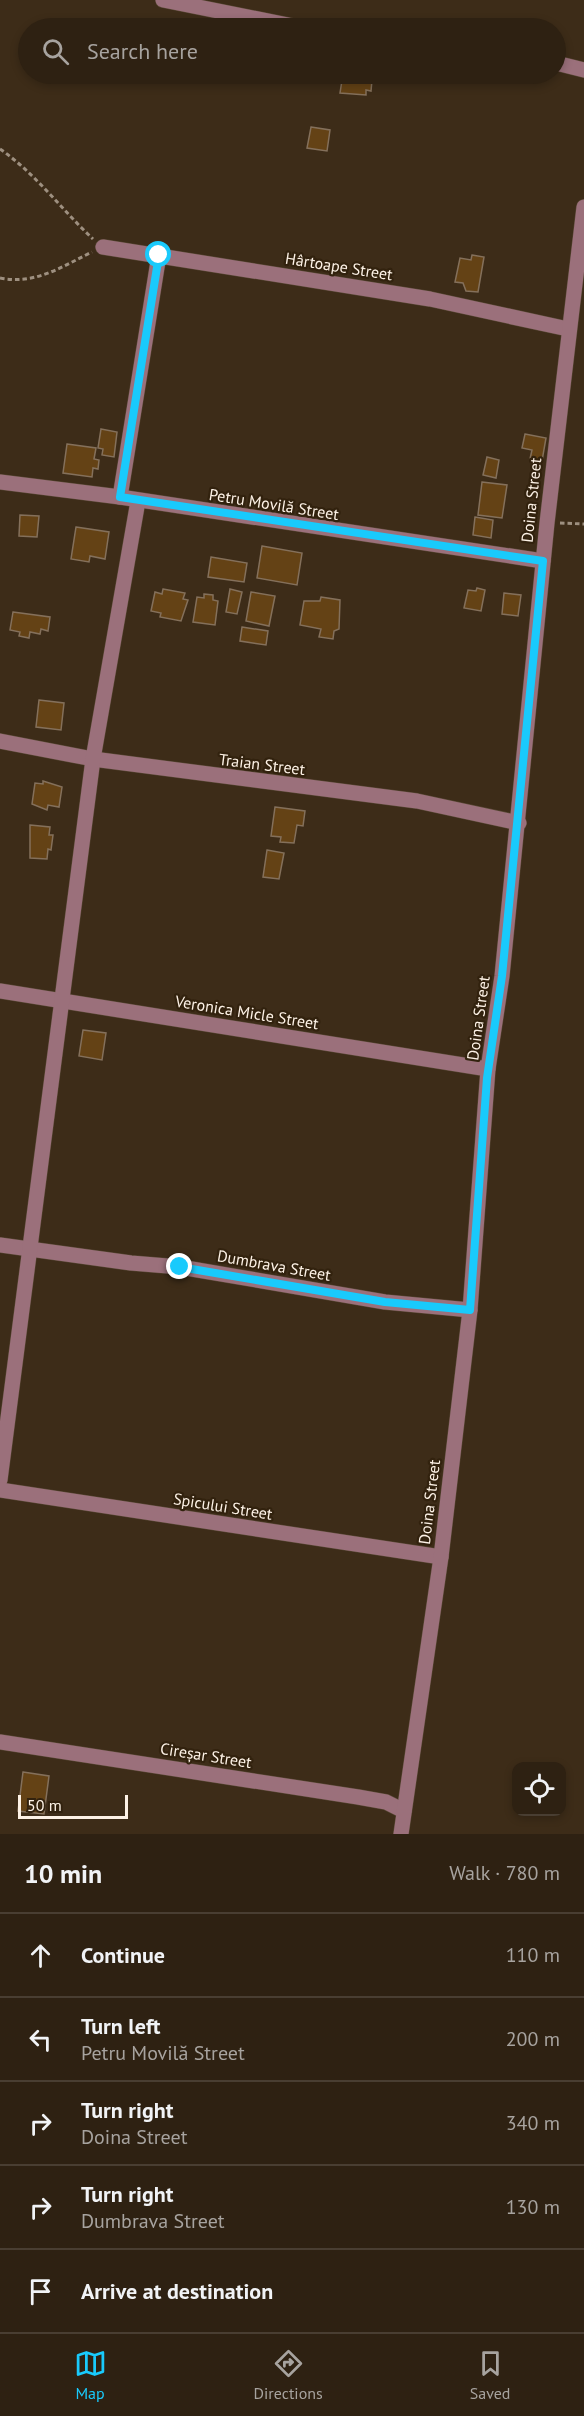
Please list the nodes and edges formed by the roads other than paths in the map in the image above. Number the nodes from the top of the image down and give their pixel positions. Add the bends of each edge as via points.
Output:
1 (163, 0) edge
2 (253, 18) edge
3 (566, 66) edge
4 (584, 70) edge
5 (584, 207) edge
6 (103, 247) road end
7 (159, 255) junction
8 (568, 329) junction
9 (0, 482) edge
10 (120, 497) junction
11 (138, 501) junction
12 (543, 561) junction
13 (0, 741) edge
14 (93, 759) junction
15 (519, 823) junction
16 (0, 991) edge
17 (63, 1000) junction
18 (488, 1069) junction
19 (0, 1245) edge
20 (30, 1249) junction
21 (470, 1310) junction
22 (0, 1480) edge
23 (0, 1490) edge
24 (441, 1557) junction
25 (0, 1742) edge
26 (404, 1811) junction
27 (401, 1834) edge

1 - 2 street
3 - 4 street
5 - 8 street, Doina Street
6 - 7 street, Hârtoape Street
7 - 8 street, Hârtoape Street via 430,299
7 - 10 street
8 - 12 street, Doina Street
9 - 10 street, Petru Movilă Street
10 - 11 street, Petru Movilă Street
11 - 12 street, Petru Movilă Street
11 - 14 street
12 - 15 street, Doina Street
13 - 14 street, Traian Street
14 - 15 street, Traian Street via 417,801
14 - 17 street
15 - 18 street, Doina Street
16 - 17 street, Veronica Micle Street
17 - 18 street, Veronica Micle Street
17 - 20 street
18 - 21 street, Doina Street
19 - 20 street, Dumbrava Street
20 - 21 street, Dumbrava Street via 180,1267 385,1302
20 - 22 street
21 - 24 street, Doina Street
23 - 24 street, Spicului Street
24 - 26 street, Doina Street
25 - 26 street, Cireșar Street via 358,1797 386,1802
26 - 27 street, Doina Street

